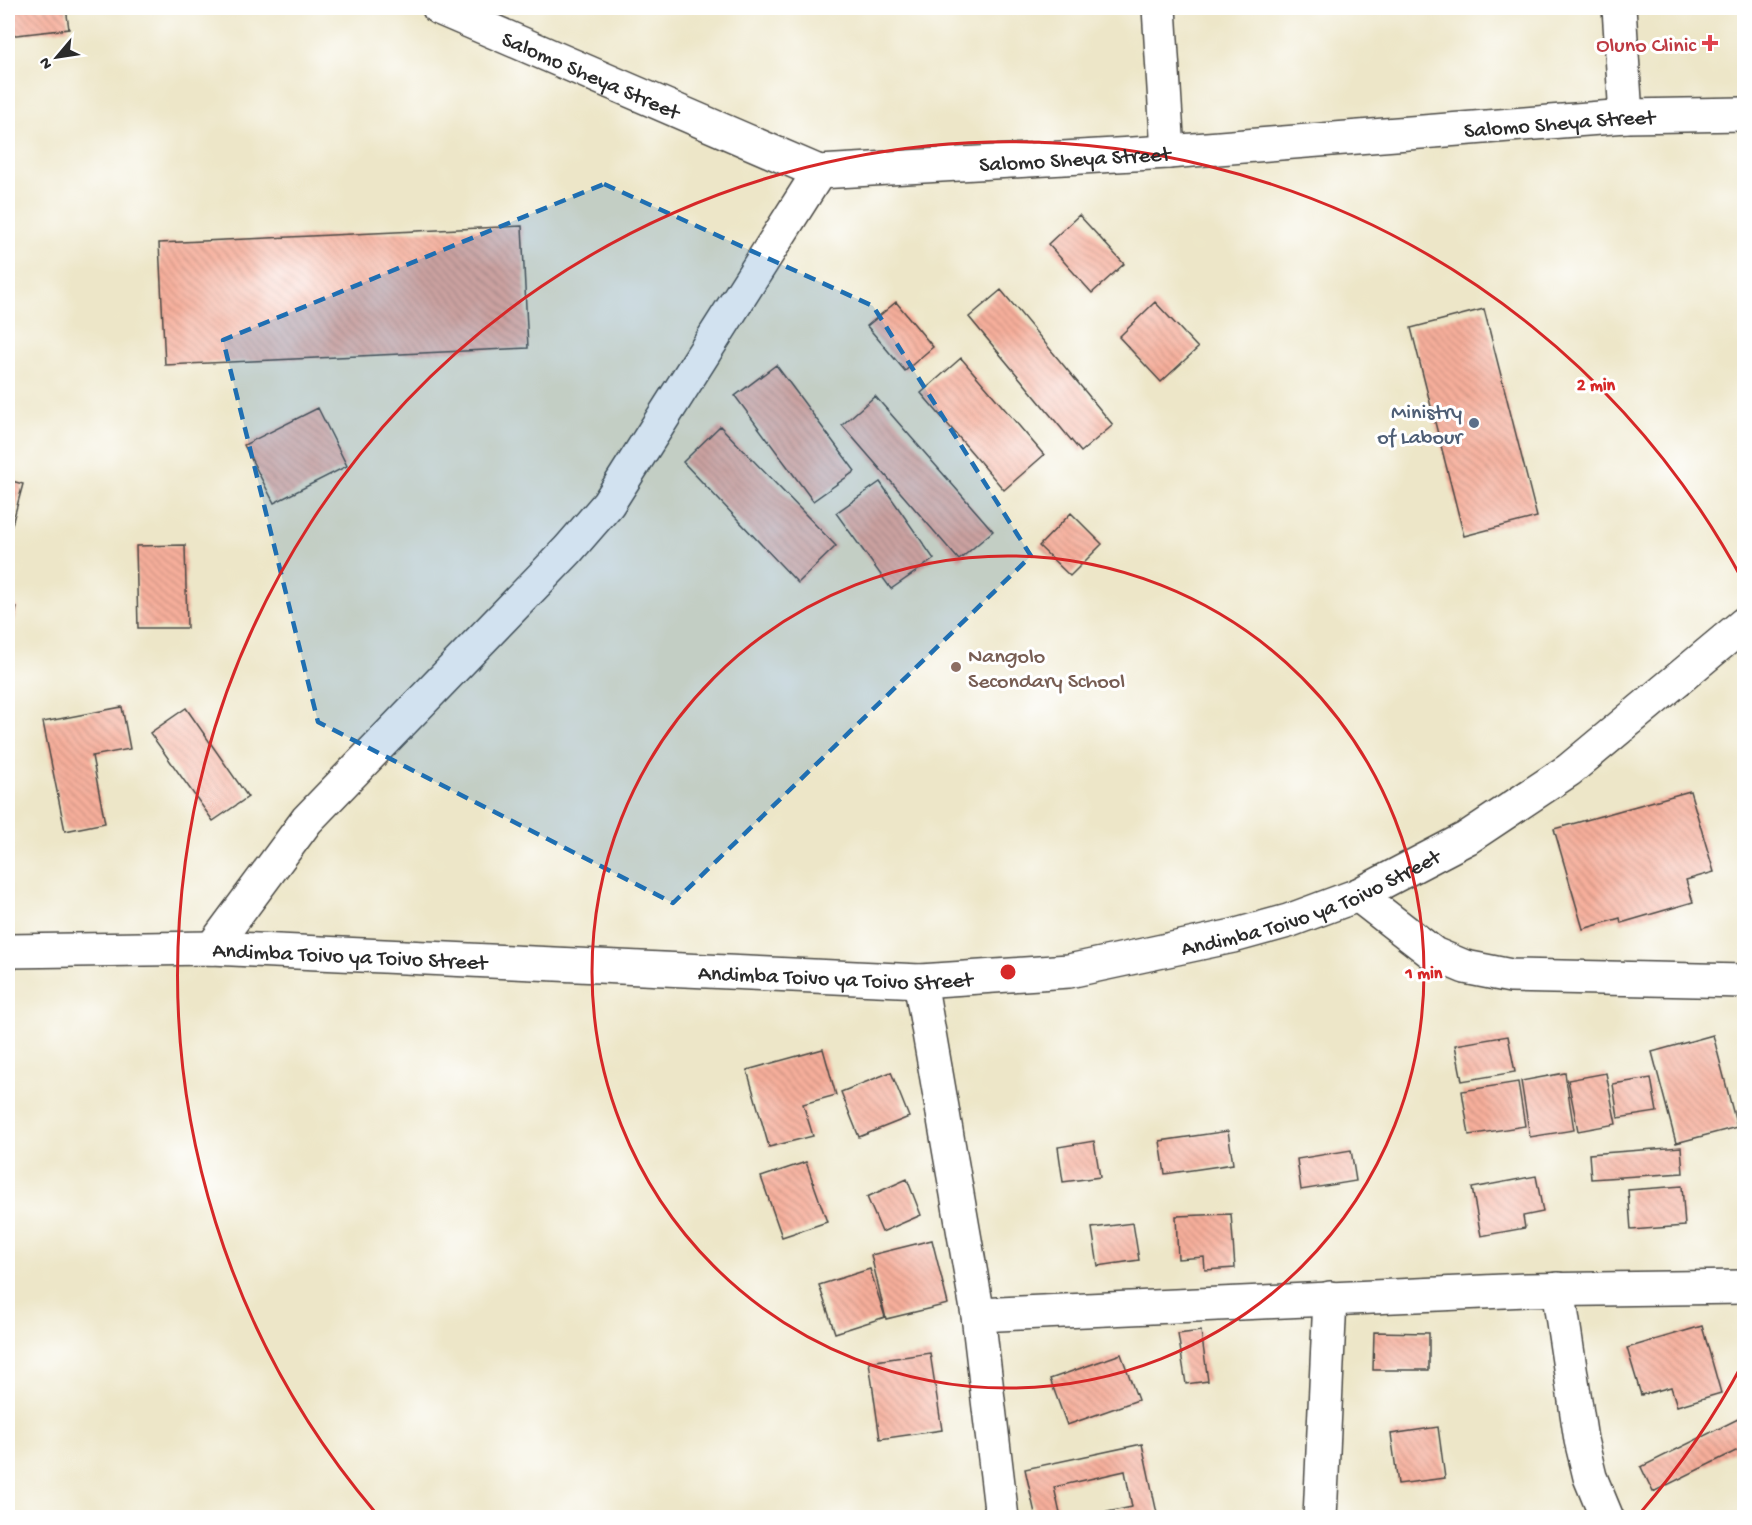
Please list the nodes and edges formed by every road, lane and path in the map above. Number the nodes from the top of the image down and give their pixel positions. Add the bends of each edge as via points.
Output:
1 (439, 8) edge
2 (1159, 8) edge
3 (1619, 8) edge
4 (1744, 114) edge
5 (1626, 116) junction
6 (1168, 152) junction
7 (819, 172) junction
8 (1744, 624) edge
9 (1358, 895) junction
10 (212, 948) junction
11 (8, 951) edge
12 (920, 981) junction
13 (1744, 981) edge
14 (1744, 1287) edge
15 (1558, 1289) junction
16 (1330, 1298) junction
17 (978, 1315) junction
18 (1002, 1518) edge
19 (1320, 1518) edge
20 (1607, 1518) edge

1 - 7 street, Salomo Sheya Street
2 - 6 street
3 - 5 street
4 - 5 street, Salomo Sheya Street
5 - 6 street, Salomo Sheya Street
6 - 7 street, Salomo Sheya Street
7 - 10 street via 608,504 308,820
8 - 9 street, Andimba Toivo ya Toivo Street via 1569,770 1467,838
9 - 12 street, Andimba Toivo ya Toivo Street via 1233,936 1069,971
9 - 13 street via 1434,954 1466,967 1510,976
10 - 11 street, Andimba Toivo ya Toivo Street
10 - 12 street, Andimba Toivo ya Toivo Street
12 - 17 street
14 - 15 street
15 - 16 street
15 - 20 street via 1581,1440 1590,1477
16 - 17 street
16 - 19 street
17 - 18 street

